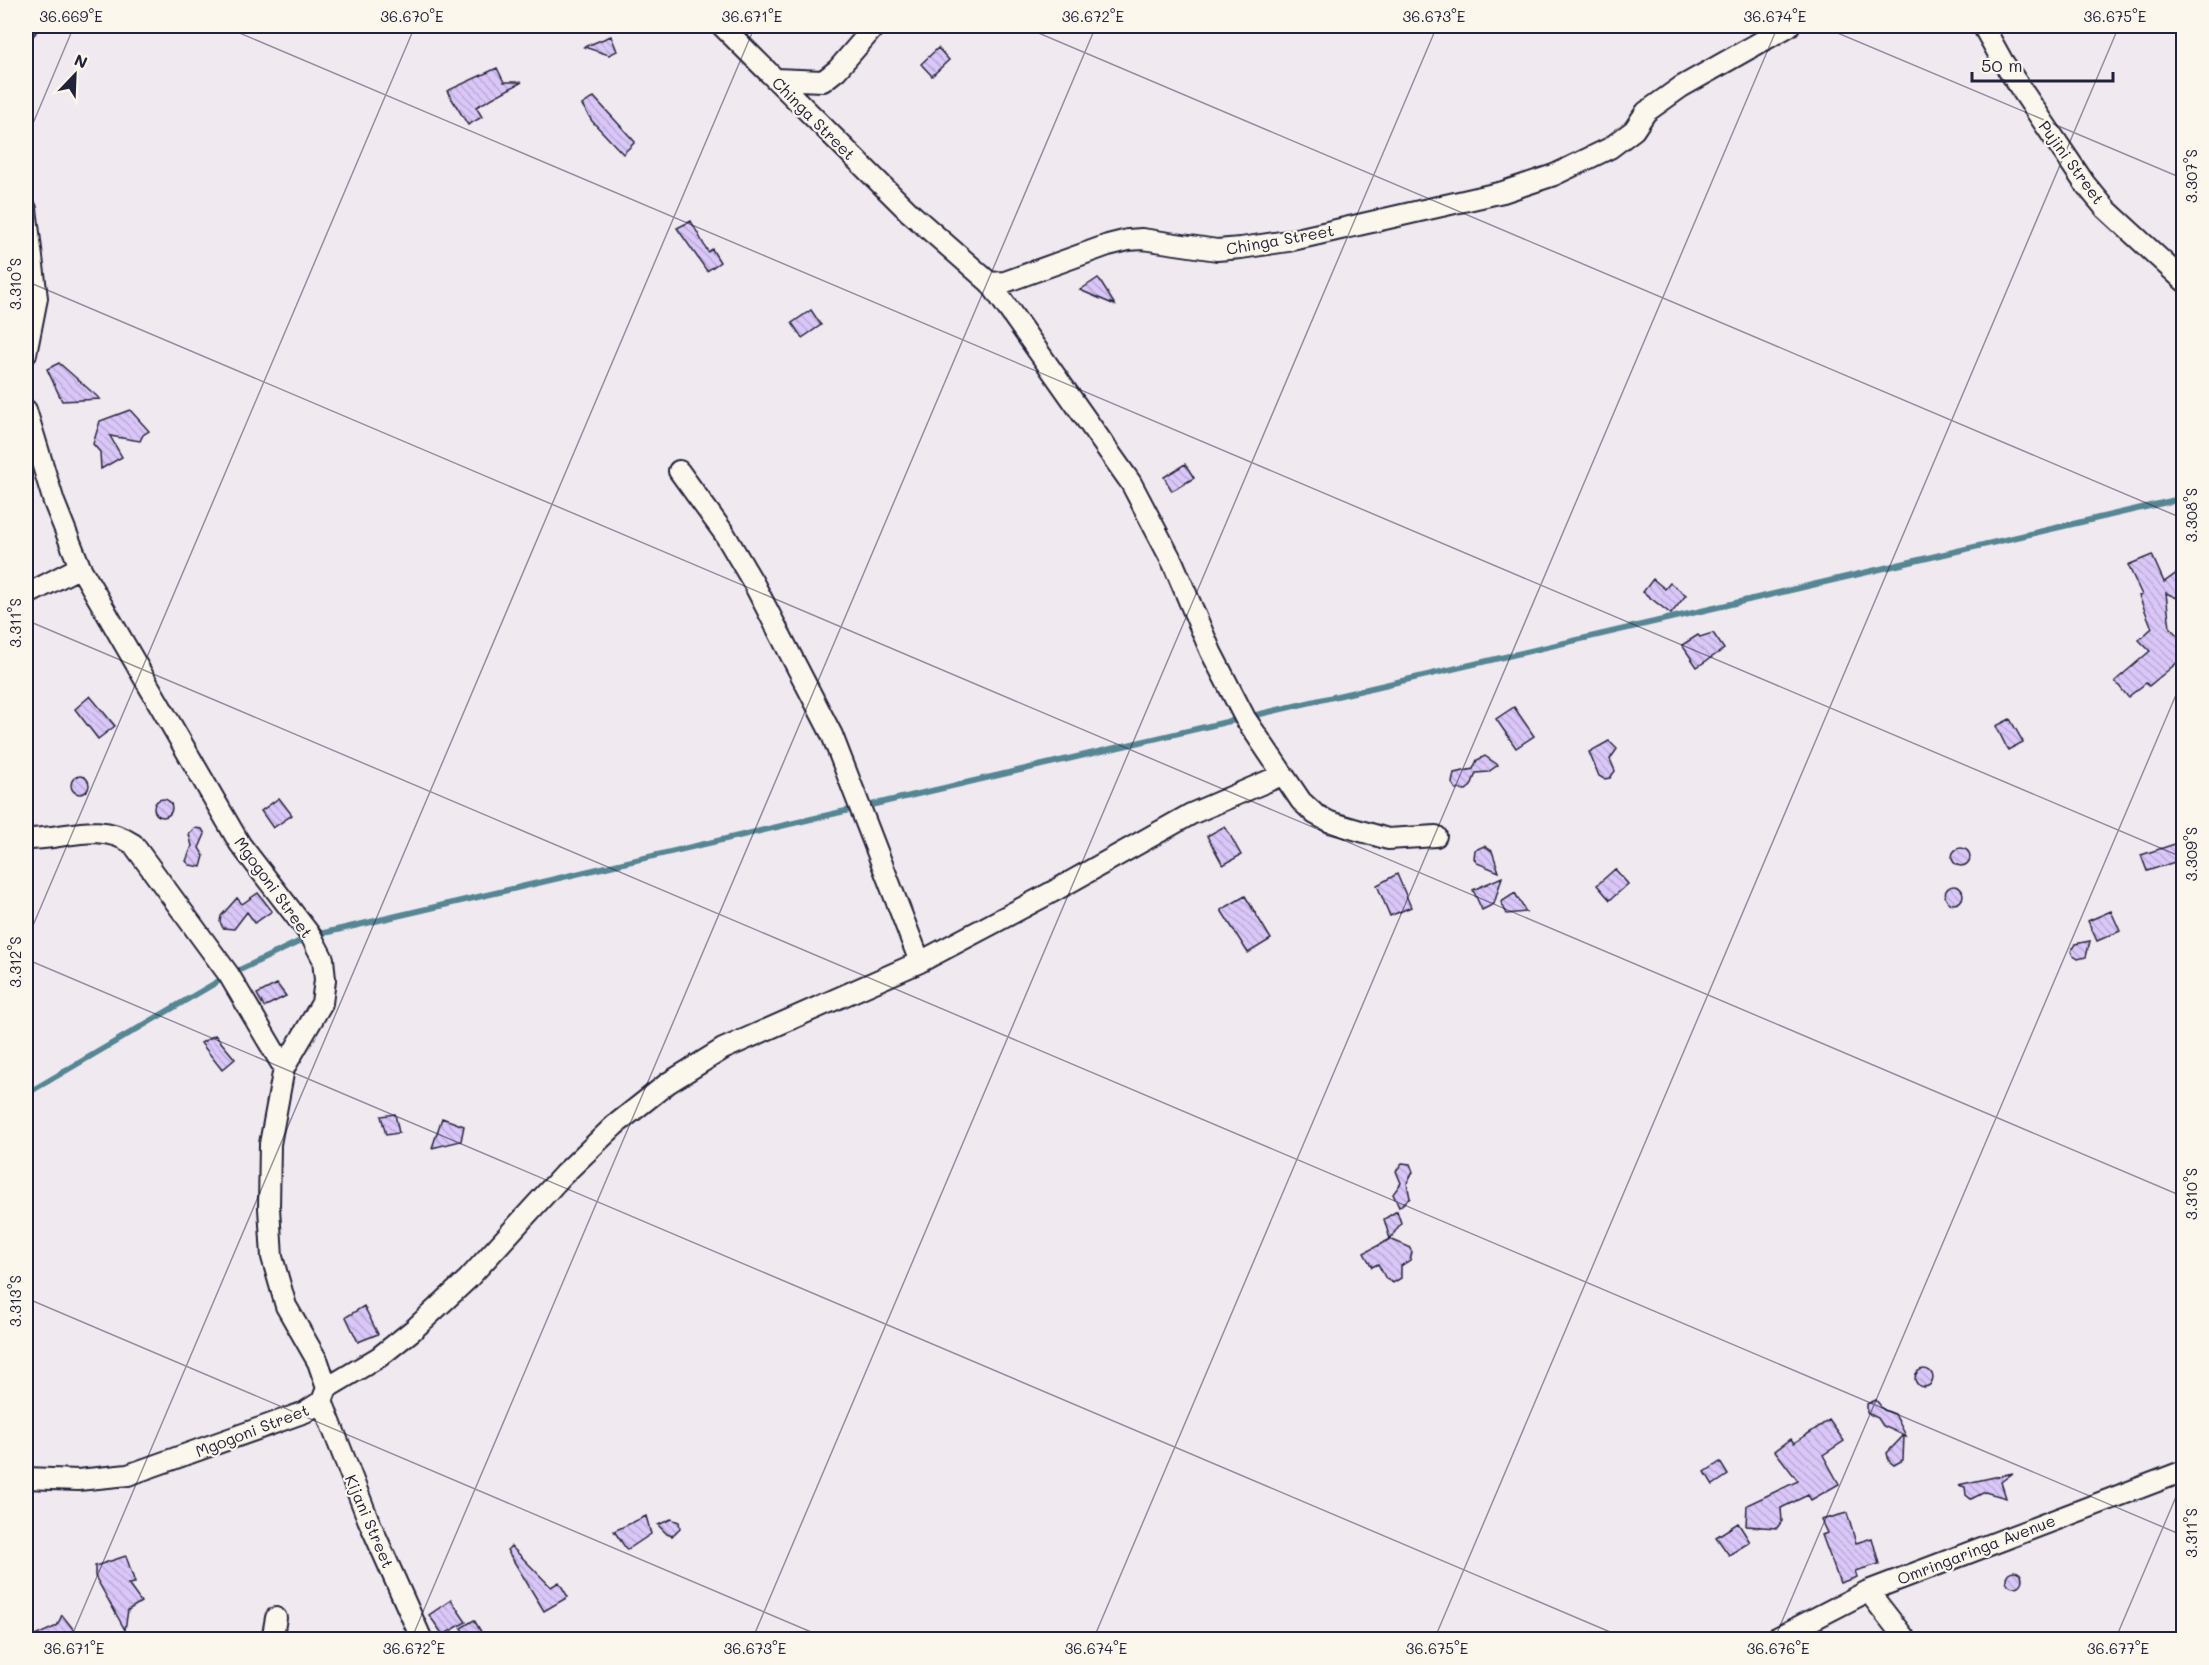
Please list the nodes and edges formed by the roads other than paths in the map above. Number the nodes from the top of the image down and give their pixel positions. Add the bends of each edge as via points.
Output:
1 (722, 26) edge
2 (875, 26) edge
3 (1789, 26) edge
4 (1983, 26) edge
5 (775, 79) junction
6 (26, 210) edge
7 (2184, 281) edge
8 (990, 283) junction
9 (26, 354) edge
10 (26, 410) edge
11 (679, 471) dead end
12 (80, 567) junction
13 (26, 596) edge
14 (1282, 775) junction
15 (1436, 836) dead end
16 (26, 839) edge
17 (920, 962) junction
18 (284, 1068) junction
19 (324, 1394) junction
20 (2184, 1471) edge
21 (26, 1478) edge
22 (1868, 1591) junction
23 (276, 1618) dead end
24 (272, 1640) edge
25 (422, 1640) edge
26 (1773, 1640) edge
27 (1906, 1640) edge

1 - 5 street, Chinga Street
2 - 5 street via 824,81
3 - 8 street, Chinga Street via 1681,87 1646,112 1634,130 1610,148 1554,175 1503,192 1288,241 1240,248 1217,250 1128,240 1005,282
4 - 7 street, Pujini Street via 2085,184 2106,209
5 - 8 street, Chinga Street via 909,212
6 - 9 street via 37,298
8 - 14 street via 1131,483 1245,718
10 - 12 street, Mgogoni Street via 54,502
11 - 17 street via 724,532 832,735
12 - 13 street
12 - 18 street, Mgogoni Street via 240,844 310,936 322,959 322,1002
14 - 15 street via 1314,814 1330,822 1389,839
14 - 17 street via 1191,814
16 - 18 street via 99,830 133,844 229,975
17 - 19 street via 723,1049 668,1083 615,1125 562,1175 468,1279 413,1330
18 - 19 street, Mgogoni Street via 270,1144 272,1257 286,1306 318,1362
19 - 21 street, Mgogoni Street via 304,1412 278,1423 128,1475 78,1480
19 - 25 street, Kijani Street via 368,1519
20 - 22 street, Omringaringa Avenue
22 - 26 street, Omringaringa Avenue
22 - 27 street
23 - 24 street

